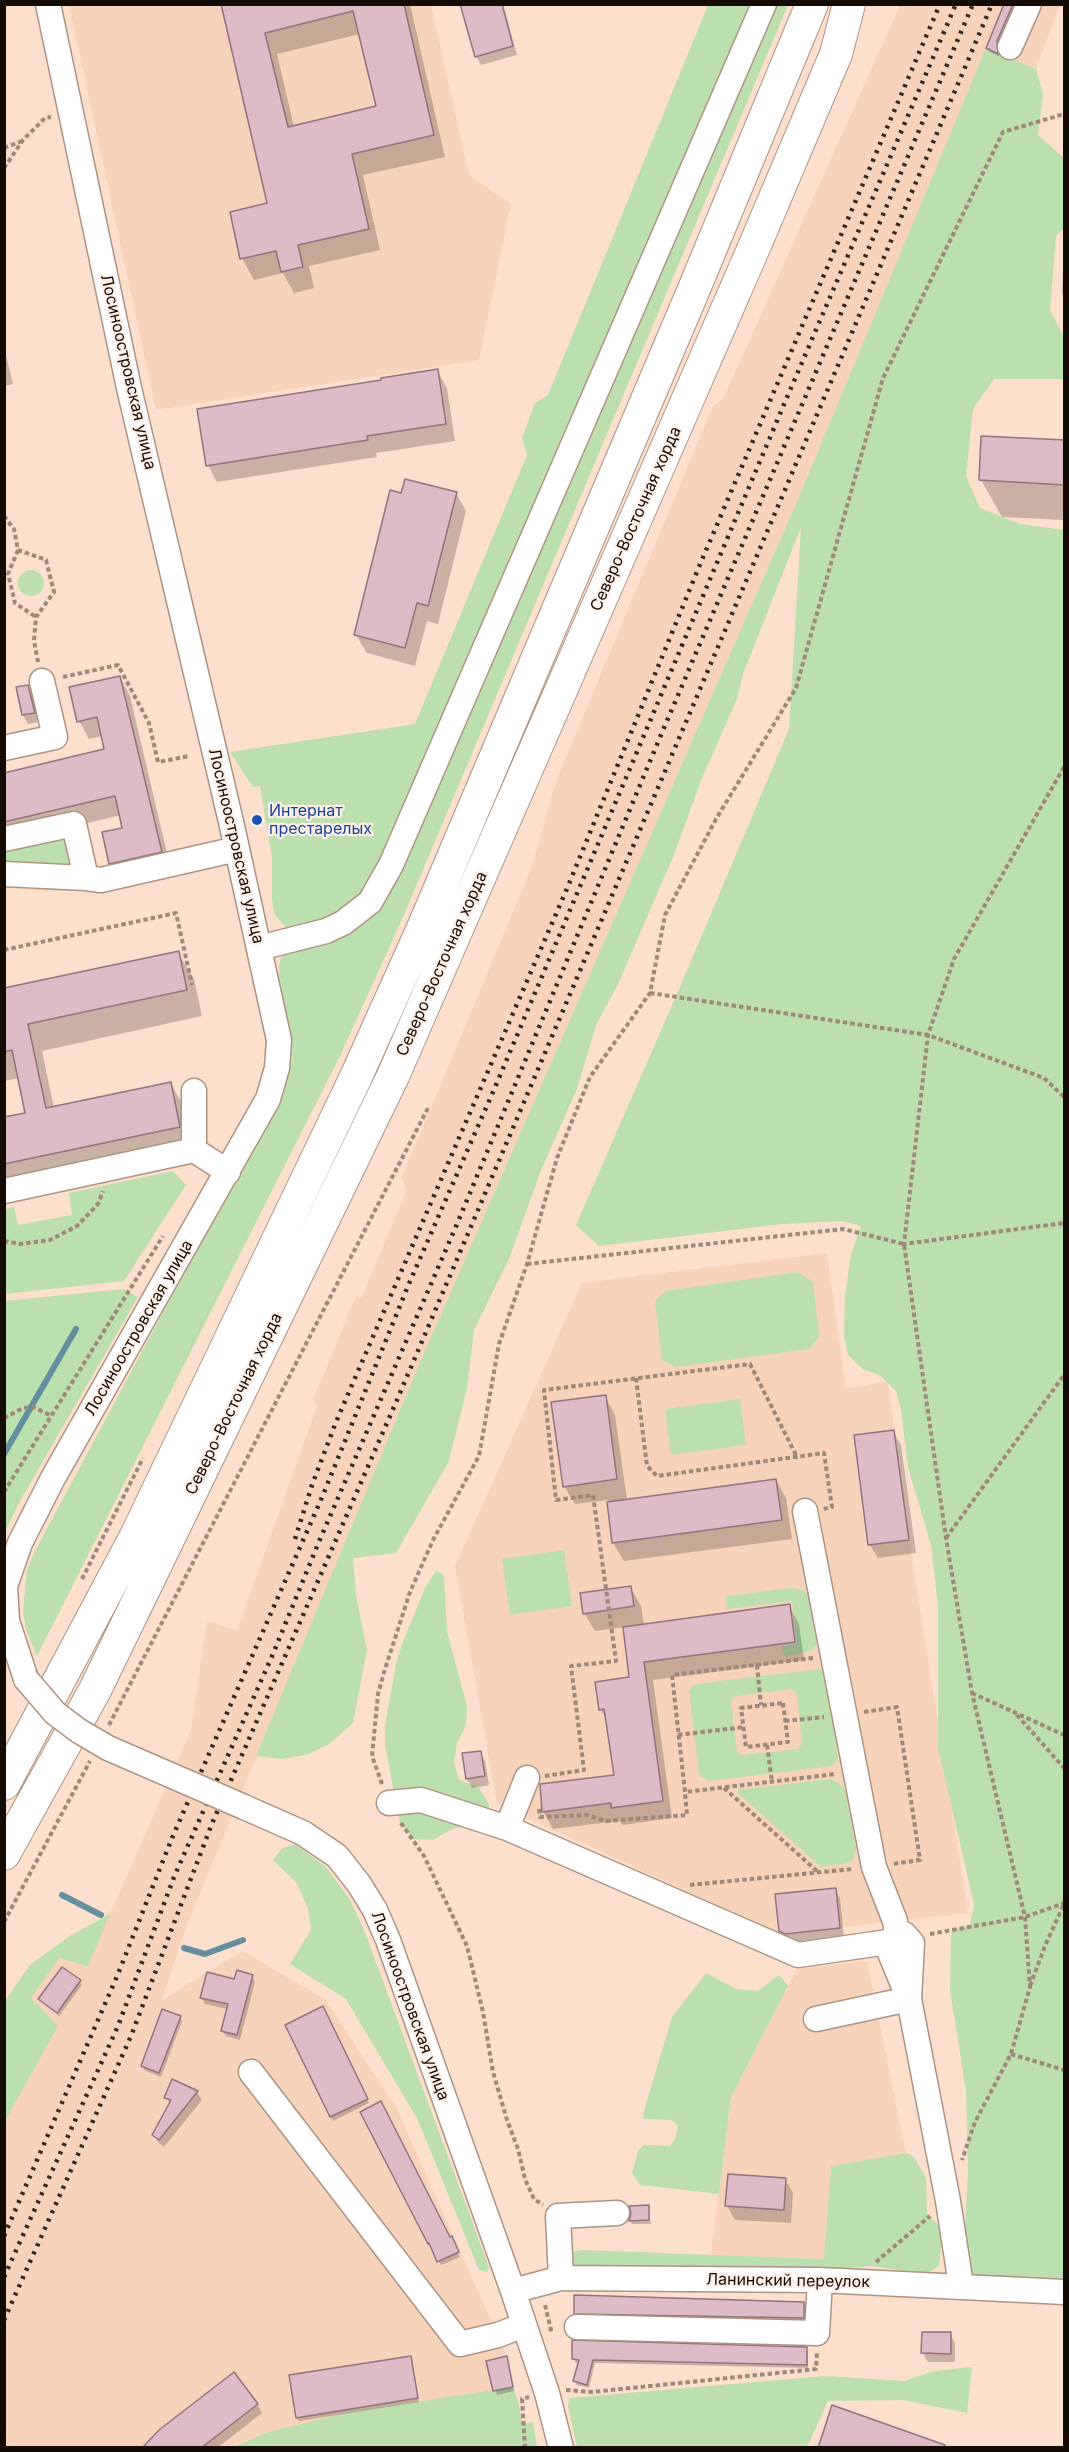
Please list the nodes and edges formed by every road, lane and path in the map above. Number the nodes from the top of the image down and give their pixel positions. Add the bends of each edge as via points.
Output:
1 (48, 4) edge
2 (764, 4) edge
3 (812, 4) edge
4 (849, 4) edge
5 (856, 4) edge
6 (1029, 4) edge
7 (1010, 47) dead end
8 (836, 54) junction
9 (72, 113) junction
10 (1065, 114) edge
11 (23, 140) junction
12 (4, 147) edge
13 (4, 168) edge
14 (4, 516) edge
15 (18, 550) junction
16 (36, 617) junction
17 (42, 681) junction
18 (4, 748) edge
19 (189, 756) dead end
20 (1065, 767) edge
21 (4, 838) edge
22 (237, 849) junction
23 (4, 874) edge
24 (86, 878) junction
25 (259, 948) junction
26 (4, 950) edge
27 (192, 985) dead end
28 (650, 993) junction
29 (928, 1035) junction
30 (194, 1091) dead end
31 (1065, 1097) edge
32 (428, 1108) dead end
33 (194, 1150) junction
34 (111, 1168) junction
35 (228, 1172) junction
36 (4, 1191) edge
37 (1065, 1223) edge
38 (167, 1230) dead end
39 (4, 1241) edge
40 (904, 1244) junction
41 (527, 1264) junction
42 (1065, 1375) edge
43 (636, 1378) junction
44 (52, 1416) junction
45 (4, 1418) edge
46 (797, 1456) junction
47 (4, 1492) edge
48 (805, 1511) joint
49 (946, 1538) junction
50 (833, 1656) junction
51 (757, 1665) junction
52 (972, 1693) junction
53 (761, 1705) junction
54 (1014, 1712) junction
55 (844, 1714) junction
56 (785, 1721) junction
57 (744, 1727) junction
58 (104, 1735) dead end
59 (678, 1735) junction
60 (1065, 1735) edge
61 (767, 1744) junction
62 (93, 1756) dead end
63 (1065, 1768) edge
64 (855, 1772) junction
65 (527, 1778) joint
66 (772, 1782) junction
67 (4, 1784) edge
68 (724, 1788) junction
69 (685, 1792) junction
70 (389, 1803) junction
71 (538, 1807) dead end
72 (507, 1828) junction
73 (4, 1854) edge
74 (874, 1867) junction
75 (819, 1872) junction
76 (684, 1885) dead end
77 (1064, 1903) edge
78 (1024, 1917) junction
79 (4, 1922) edge
80 (898, 1938) junction
81 (1030, 1987) junction
82 (909, 1999) junction
83 (816, 2019) dead end
84 (1011, 2055) junction
85 (1065, 2070) edge
86 (251, 2072) dead end
87 (948, 2201) junction
88 (617, 2213) dead end
89 (558, 2216) junction
90 (869, 2268) dead end
91 (561, 2278) junction
92 (820, 2280) junction
93 (961, 2285) junction
94 (513, 2291) junction
95 (1065, 2292) edge
96 (524, 2325) junction
97 (577, 2327) dead end
98 (817, 2333) junction
99 (565, 2390) dead end
100 (533, 2396) dead end
101 (525, 2448) edge
102 (561, 2448) edge

1 - 9 street, Лосиноостровская улица
2 - 25 street via 392,865 370,902 343,923
3 - 67 main road, Северо-Восточная хорда via 437,895 355,1079 136,1536
4 - 8 main road, Северо-Восточная хорда
5 - 8 street, Северо-Восточная хорда
6 - 7 street
8 - 73 main road, Северо-Восточная хорда via 393,1076 95,1690
9 - 11 path via 45,118
9 - 22 street, Лосиноостровская улица via 129,388
10 - 28 path via 1003,132 883,378 796,688 716,819 665,915
11 - 12 path
11 - 13 path
14 - 15 path via 14,529
15 - 16 path via 8,574 15,603
15 - 16 path via 46,560 54,592
16 - 17 path via 34,641
17 - 18 street via 55,736
17 - 19 path via 118,665 149,723 158,762
20 - 29 path via 954,959
21 - 24 street via 74,824
22 - 24 street via 101,880
22 - 25 street, Лосиноостровская улица
23 - 24 street
25 - 35 street, Лосиноостровская улица via 279,1040 277,1068 268,1099
26 - 27 path via 176,913
28 - 29 path
28 - 41 path via 590,1077 557,1158
29 - 31 path via 1044,1078
29 - 40 path
30 - 33 street
32 - 58 path
33 - 34 street
33 - 35 street
34 - 36 street
34 - 39 path via 98,1204 77,1226 50,1240 20,1244
35 - 94 street, Лосиноостровская улица, bridge via 53,1478 20,1543 5,1586 7,1621 26,1679 55,1713 79,1731 108,1748 303,1833 337,1856 359,1884 388,1940
37 - 40 path
38 - 44 path
40 - 41 path via 843,1229
40 - 49 path
41 - 70 path via 499,1344 479,1456 415,1581 378,1694 372,1756
42 - 49 path
43 - 46 path via 750,1364
43 - 46 path via 647,1466 657,1476
43 - 65 path via 544,1390 556,1500 593,1496 616,1660 570,1666 584,1770
44 - 45 path via 33,1407
44 - 47 path
46 - 48 path via 824,1453 832,1507
48 - 50 street
49 - 52 path
50 - 51 path
50 - 55 street
51 - 53 path
51 - 59 path via 672,1675
52 - 54 path
52 - 78 path
53 - 56 path via 783,1703
53 - 57 path via 741,1708
54 - 60 path
54 - 63 path
55 - 56 path
55 - 64 street
55 - 74 path via 897,1707 920,1860
56 - 61 path via 788,1742
57 - 59 path
57 - 61 path via 746,1747
59 - 69 path
61 - 66 path
62 - 79 path
64 - 66 path
64 - 74 street
65 - 72 street
66 - 68 path
68 - 69 path
68 - 75 path
69 - 71 path via 687,1815 606,1821 586,1815 540,1817
70 - 72 street via 421,1800
70 - 89 path via 424,1856 467,1946 493,2072 525,2179 534,2199
72 - 80 street via 798,1955
74 - 75 path
74 - 80 street
75 - 76 path
77 - 78 path
77 - 81 path
78 - 80 path
78 - 81 path
80 - 82 street via 912,1943
81 - 84 path
82 - 83 street
82 - 87 street
84 - 85 path
84 - 87 path via 975,2122
86 - 96 street via 460,2344 498,2336
87 - 90 path
87 - 93 street
88 - 89 street
89 - 91 street
91 - 92 street, Ланинский переулок
91 - 94 street, Ланинский переулок
92 - 93 street, Ланинский переулок
92 - 98 street
93 - 95 street, Ланинский переулок
94 - 96 street, Лосиноостровская улица
96 - 102 street, Лосиноостровская улица
97 - 98 street
98 - 99 path via 816,2369 592,2392
100 - 101 path via 522,2399

